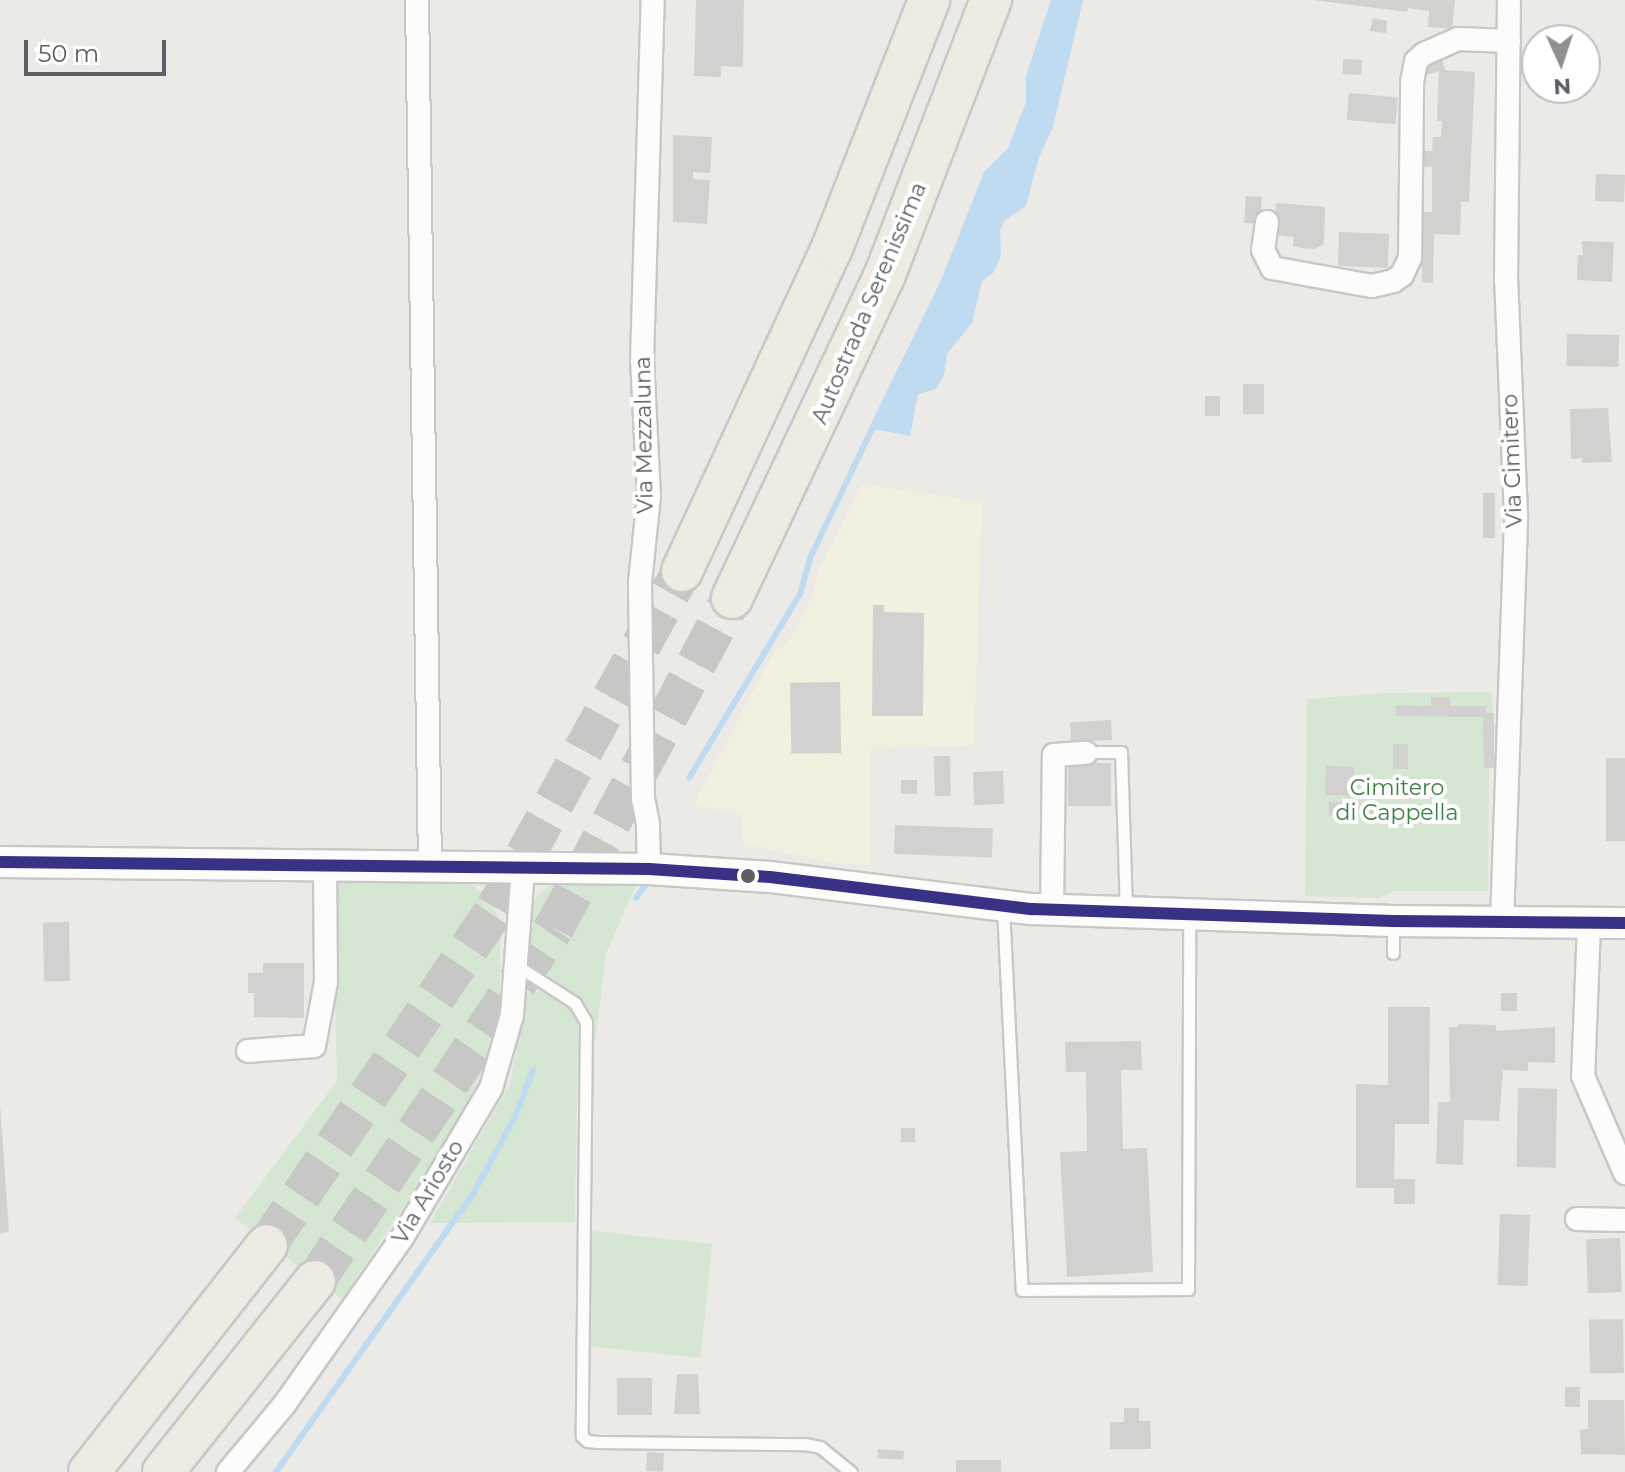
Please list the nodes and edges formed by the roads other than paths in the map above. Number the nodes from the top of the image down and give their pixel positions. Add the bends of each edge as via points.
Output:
1 (417, 0) edge
2 (653, 0) edge
3 (929, 0) edge
4 (991, 0) edge
5 (1509, 0) edge
6 (1509, 41) junction
7 (1267, 222) dead end
8 (682, 571) tunnel mouth
9 (732, 598) tunnel mouth
10 (1091, 752) joint
11 (0, 862) edge
12 (325, 866) junction
13 (430, 868) junction
14 (523, 869) junction
15 (649, 869) junction
16 (1003, 906) junction
17 (1052, 910) junction
18 (1126, 914) junction
19 (1189, 915) junction
20 (1393, 921) junction
21 (1502, 922) junction
22 (1589, 923) junction
23 (1625, 923) edge
24 (1393, 953) dead end
25 (516, 965) junction
26 (248, 1051) dead end
27 (1625, 1173) edge
28 (1577, 1219) dead end
29 (1625, 1220) edge
30 (267, 1245) tunnel mouth
31 (315, 1281) tunnel mouth
32 (89, 1472) edge
33 (163, 1472) edge
34 (228, 1472) edge
35 (851, 1472) edge

1 - 13 street
2 - 15 street, Via Mezzaluna via 642,361 649,497 640,582
3 - 8 highway via 832,248
4 - 9 highway, Autostrada Serenissima via 884,277
5 - 6 street, Via Cimitero
6 - 7 street via 1458,39 1416,61 1410,258 1402,275 1372,286 1272,268 1263,250
6 - 21 street, Via Cimitero via 1506,281 1516,515
10 - 17 street via 1054,755
10 - 18 lane via 1121,752
11 - 12 main road
12 - 13 main road
12 - 26 street via 326,982 314,1046
13 - 14 main road
14 - 15 main road
14 - 25 street, Via Ariosto
15 - 16 main road via 770,877
16 - 17 main road
16 - 19 lane via 1022,1290 1188,1289
17 - 18 main road
18 - 19 main road
19 - 20 main road
20 - 21 main road
20 - 24 lane
21 - 22 main road
22 - 23 main road
22 - 27 street via 1583,1076
25 - 34 street, Via Ariosto via 512,1015 491,1088 402,1238 284,1405
25 - 35 lane via 575,1003 586,1022 582,1436 598,1442 805,1444 820,1447
28 - 29 street
30 - 32 highway
31 - 33 highway

